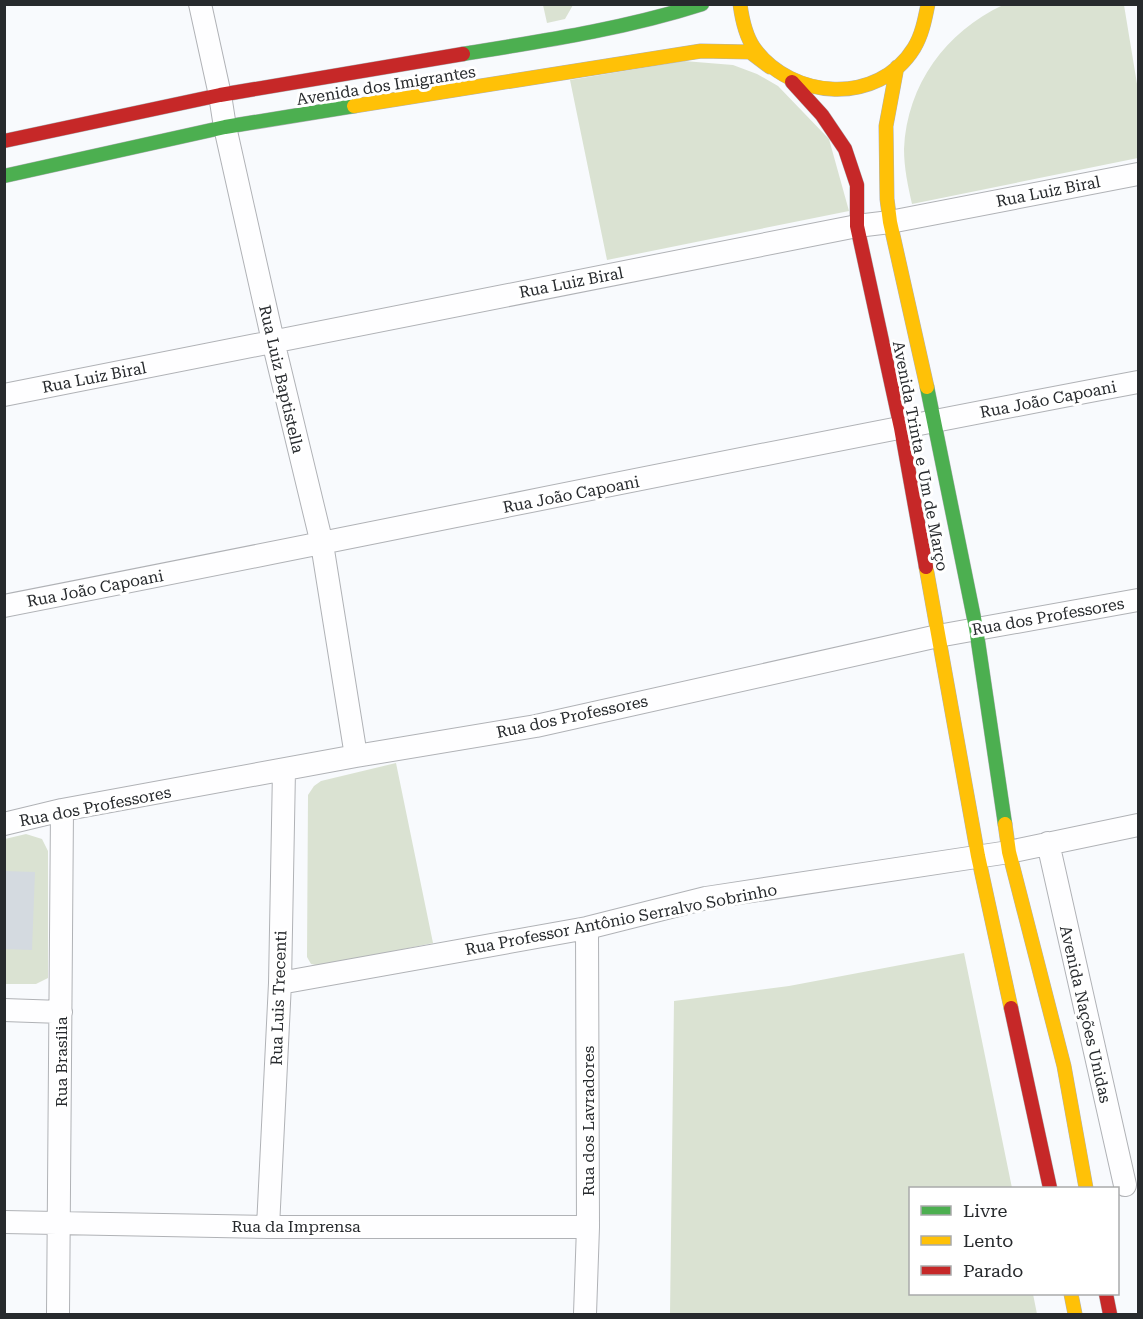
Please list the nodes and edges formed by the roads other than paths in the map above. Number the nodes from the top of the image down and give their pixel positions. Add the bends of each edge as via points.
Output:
1 (200, 4) edge
2 (702, 4) edge
3 (740, 4) edge
4 (928, 4) edge
5 (944, 11) dead end
6 (924, 25) junction
7 (770, 67) junction
8 (897, 67) junction
9 (792, 82) junction
10 (220, 95) junction
11 (225, 128) junction
12 (4, 141) edge
13 (1138, 174) edge
14 (4, 176) edge
15 (890, 222) junction
16 (857, 226) junction
17 (273, 341) junction
18 (1138, 382) edge
19 (4, 395) edge
20 (934, 420) junction
21 (901, 428) junction
22 (322, 544) junction
23 (1138, 600) edge
24 (4, 606) edge
25 (976, 628) junction
26 (938, 636) junction
27 (356, 756) junction
28 (284, 770) junction
29 (62, 810) junction
30 (4, 824) edge
31 (1138, 825) edge
32 (1048, 843) junction
33 (1009, 852) junction
34 (978, 856) junction
35 (587, 928) junction
36 (280, 983) junction
37 (4, 1010) edge
38 (61, 1012) junction
39 (1050, 1187) edge
40 (1086, 1187) edge
41 (1124, 1190) edge
42 (4, 1222) edge
43 (60, 1222) junction
44 (267, 1227) junction
45 (588, 1227) junction
46 (1071, 1295) edge
47 (1106, 1295) edge
48 (58, 1314) edge
49 (585, 1314) edge
50 (1075, 1314) edge
51 (1110, 1314) edge

1 - 10 street, Rua Luiz Baptistella
2 - 10 street, Avenida dos Imigrantes via 570,36
3 - 7 street via 742,22 753,46
4 - 6 street
5 - 6 street
6 - 8 street via 914,48
7 - 9 street
7 - 11 street, Avenida dos Imigrantes via 750,52 701,51
8 - 9 street via 873,83 847,90 819,90
8 - 15 street, Avenida Trinta e Um de Março via 886,126 886,199
9 - 16 street, Avenida Trinta e Um de Março via 822,115 845,149 857,186
10 - 11 street, Rua Luiz Baptistella
10 - 12 street, Avenida dos Imigrantes
11 - 14 street, Avenida dos Imigrantes
11 - 17 street, Rua Luiz Baptistella
13 - 15 street, Rua Luiz Biral
15 - 16 street, Rua Luiz Biral
15 - 20 street, Avenida Trinta e Um de Março
16 - 17 street, Rua Luiz Biral
16 - 21 street, Avenida Trinta e Um de Março
17 - 19 street, Rua Luiz Biral
17 - 22 street, Rua Luiz Baptistella
18 - 20 street, Rua João Capoani
20 - 21 street, Rua João Capoani
20 - 25 street, Avenida Trinta e Um de Março
21 - 22 street, Rua João Capoani
21 - 26 street, Avenida Trinta e Um de Março
22 - 24 street, Rua João Capoani
22 - 27 street, Rua Luiz Baptistella
23 - 25 street, Rua dos Professores
25 - 26 street, Rua dos Professores
25 - 33 street, Avenida Trinta e Um de Março
26 - 27 street, Rua dos Professores via 536,726
26 - 34 street, Avenida Trinta e Um de Março
27 - 28 street, Rua dos Professores
28 - 29 street, Rua dos Professores
28 - 36 street, Rua Luis Trecenti
29 - 30 street, Rua dos Professores
29 - 38 street, Rua Brasília
31 - 32 street, Rua Professor Antônio Serralvo Sobrinho
32 - 33 street, Rua Professor Antônio Serralvo Sobrinho
32 - 41 street, Avenida Nações Unidas
33 - 34 street, Rua Professor Antônio Serralvo Sobrinho
33 - 40 street, Avenida Nações Unidas via 1064,1066
34 - 35 street, Rua Professor Antônio Serralvo Sobrinho via 706,898
34 - 39 street
35 - 36 street, Rua Professor Antônio Serralvo Sobrinho
35 - 45 street, Rua dos Lavradores
36 - 44 street, Rua Luis Trecenti
37 - 38 street
38 - 43 street, Rua Brasília
42 - 43 street, Rua da Imprensa
43 - 44 street, Rua da Imprensa
43 - 48 street, Rua Brasília
44 - 45 street, Rua da Imprensa
45 - 49 street, Rua dos Lavradores
46 - 50 street
47 - 51 street

